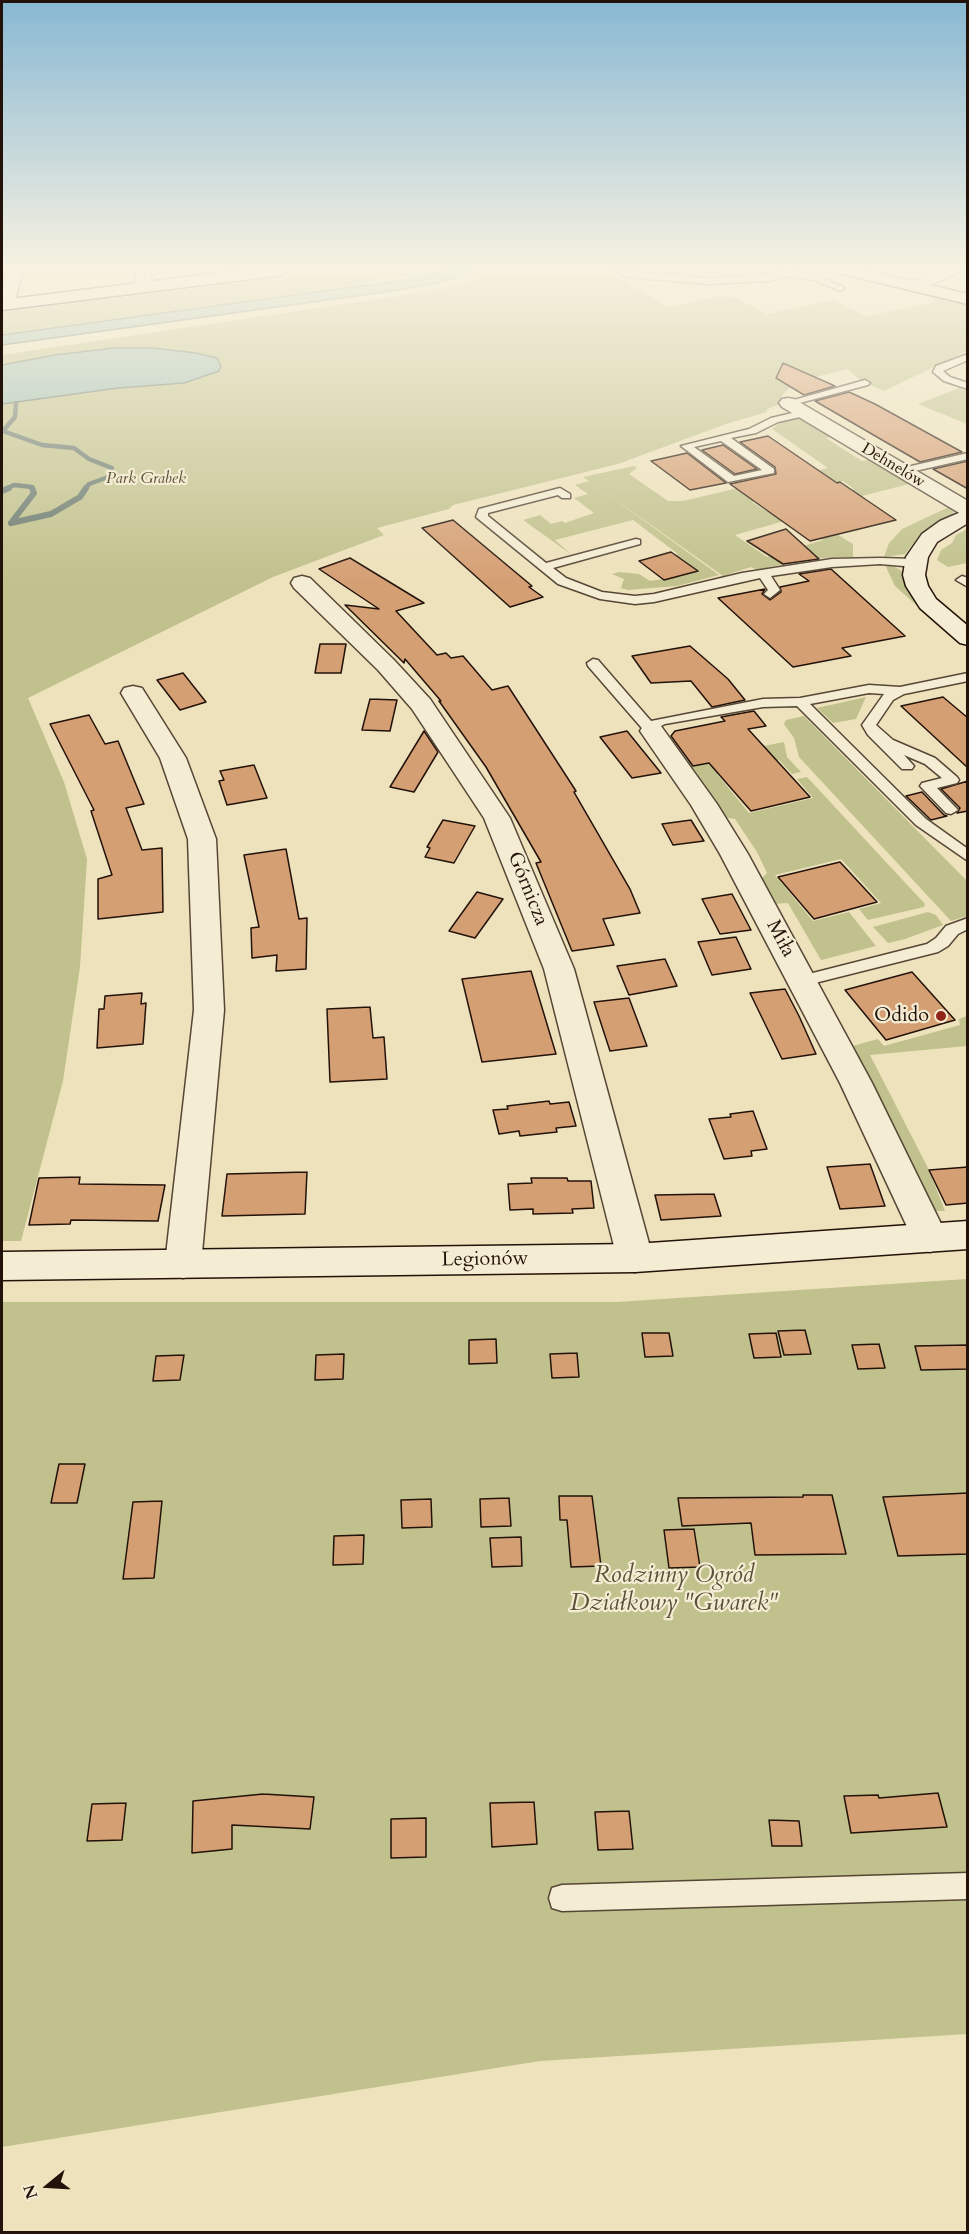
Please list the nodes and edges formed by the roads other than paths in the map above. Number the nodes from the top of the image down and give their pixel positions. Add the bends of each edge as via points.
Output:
1 (941, 374) edge
2 (865, 383) dead end
3 (968, 386) edge
4 (788, 403) joint
5 (806, 413) junction
6 (723, 437) junction
7 (968, 456) edge
8 (902, 471) junction
9 (566, 495) dead end
10 (968, 510) edge
11 (968, 515) edge
12 (636, 542) dead end
13 (915, 563) junction
14 (544, 567) junction
15 (764, 575) junction
16 (302, 583) dead end
17 (770, 594) dead end
18 (968, 638) edge
19 (593, 663) dead end
20 (968, 677) edge
21 (900, 691) junction
22 (133, 693) dead end
23 (800, 702) junction
24 (652, 731) junction
25 (873, 732) junction
26 (907, 766) dead end
27 (951, 810) dead end
28 (968, 857) edge
29 (968, 923) edge
30 (803, 981) junction
31 (968, 1235) edge
32 (930, 1238) junction
33 (635, 1258) junction
34 (183, 1264) junction
35 (2, 1266) edge
36 (968, 1886) edge
37 (562, 1898) dead end

1 - 3 lane
2 - 4 lane
4 - 5 street, Dehnelów
5 - 6 lane
5 - 8 street, Dehnelów
6 - 6 lane via 739,448 770,471 732,480 686,446
7 - 8 lane
8 - 10 street, Dehnelów
9 - 14 lane via 560,491 487,509 481,514
11 - 13 street via 928,538
12 - 14 lane
13 - 15 lane via 832,563
13 - 18 street via 915,581 924,597
14 - 15 lane via 588,593 635,600
15 - 17 lane via 774,590
16 - 33 street, Górnicza via 421,704 497,818 559,969
19 - 24 lane, Miła
20 - 21 lane
21 - 23 lane via 869,689
21 - 25 lane via 888,697 869,725
22 - 34 street via 173,758 202,839 209,1010
23 - 24 lane via 763,703 674,718 655,724
23 - 28 lane via 921,822
24 - 30 street, Miła via 704,804
25 - 26 lane
25 - 27 lane via 888,743 930,761 952,780 927,786
29 - 30 lane via 952,930 932,948
30 - 32 street, Miła
31 - 32 street, Legionów
32 - 33 street, Legionów
33 - 34 street, Legionów
34 - 35 street, Legionów
36 - 37 lane

